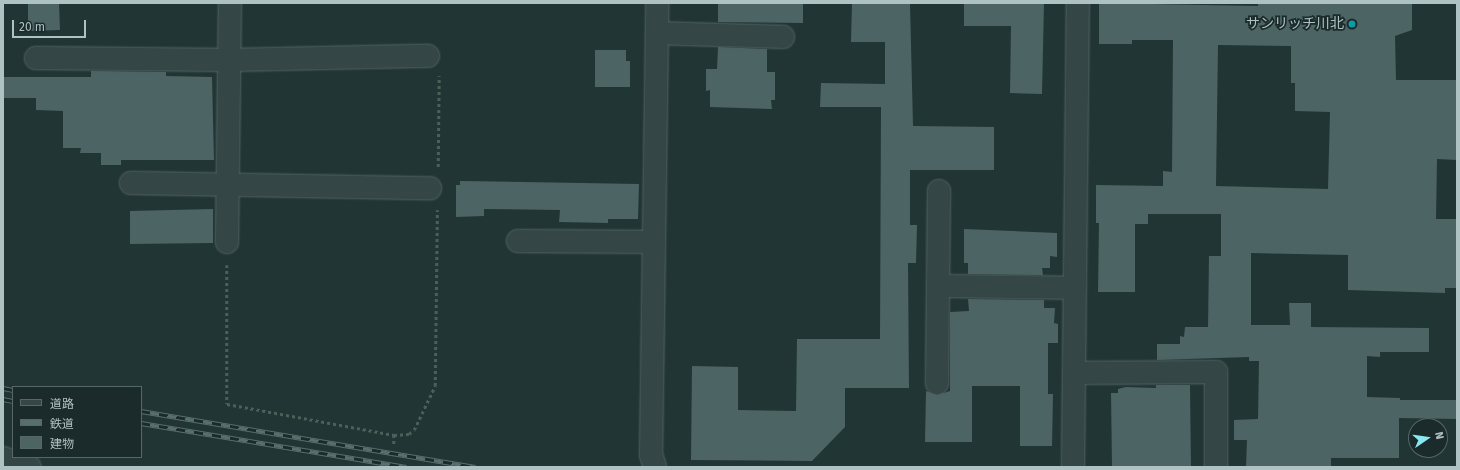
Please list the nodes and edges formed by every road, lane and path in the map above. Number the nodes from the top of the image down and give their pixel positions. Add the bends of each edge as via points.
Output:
1 (230, 3) edge
2 (657, 3) edge
3 (1078, 3) edge
4 (657, 33) junction
5 (783, 37) dead end
6 (36, 58) dead end
7 (230, 60) junction
8 (433, 63) joint
9 (131, 183) dead end
10 (228, 184) junction
11 (435, 188) junction
12 (939, 190) dead end
13 (518, 241) dead end
14 (227, 242) joint
15 (653, 242) junction
16 (938, 286) junction
17 (1075, 288) junction
18 (1074, 373) junction
19 (937, 382) dead end
20 (394, 435) junction
21 (394, 445) dead end
22 (3, 458) edge
23 (29, 467) edge
24 (655, 467) edge
25 (1073, 467) edge
26 (1216, 467) edge

1 - 7 street
2 - 4 street
3 - 17 street
4 - 5 street
4 - 15 street
6 - 7 street
7 - 8 street
7 - 10 street
8 - 11 path
9 - 10 street
10 - 11 street
10 - 14 street
11 - 20 path via 435,386 414,430 409,434
12 - 16 street
13 - 15 street
14 - 20 path via 227,404
15 - 24 street via 652,455
16 - 17 street
16 - 19 street
17 - 18 street
18 - 25 street
18 - 26 street via 1216,372
20 - 21 path
22 - 23 street

